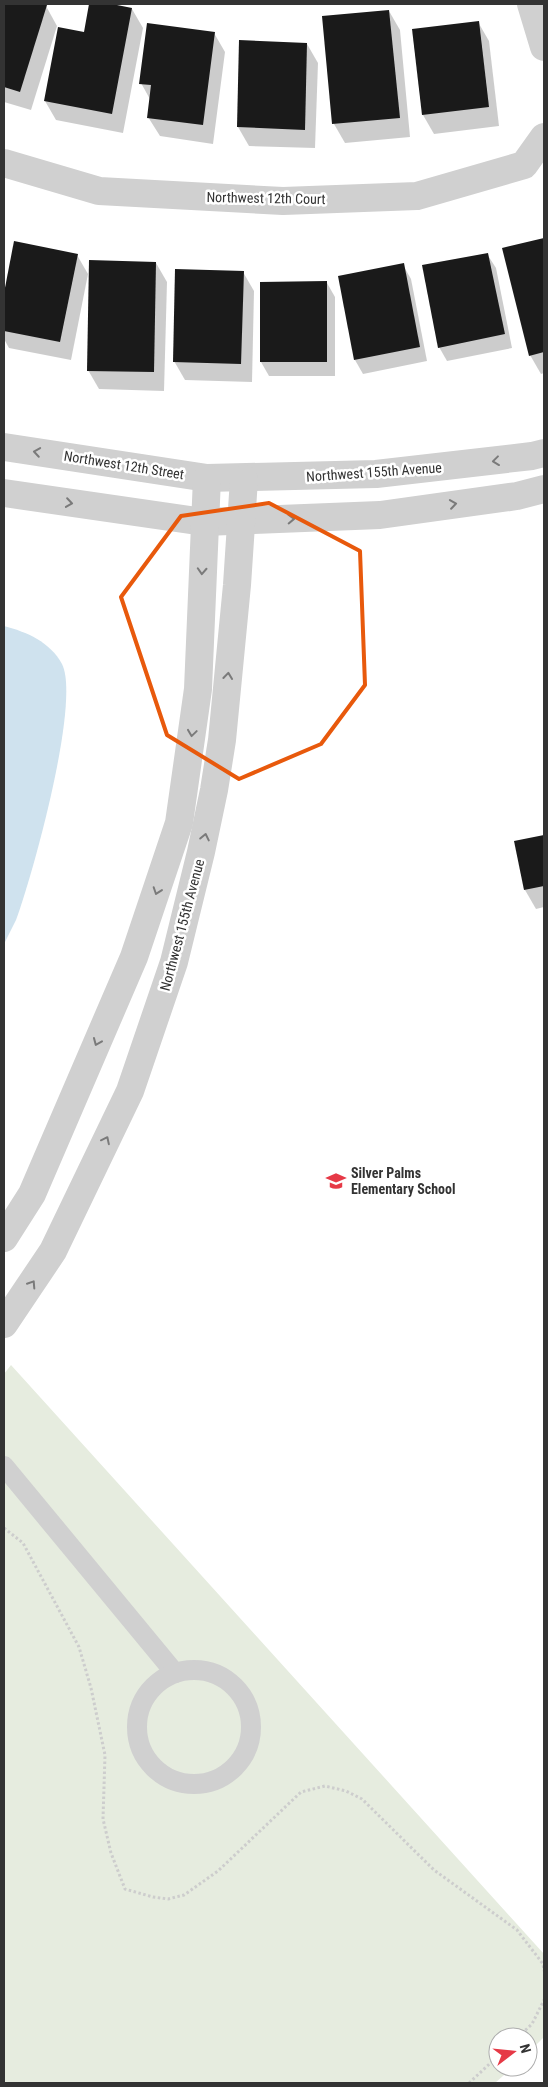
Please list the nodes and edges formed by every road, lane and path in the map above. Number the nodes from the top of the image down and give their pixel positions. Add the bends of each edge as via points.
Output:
1 (531, 4) edge
2 (544, 47) edge
3 (544, 137) edge
4 (4, 163) edge
5 (4, 447) edge
6 (544, 453) edge
7 (207, 478) junction
8 (244, 479) junction
9 (544, 489) edge
10 (4, 494) edge
11 (242, 520) junction
12 (204, 522) junction
13 (4, 1238) edge
14 (4, 1324) edge
15 (4, 1466) edge
16 (4, 1528) edge
17 (175, 1673) junction
18 (544, 1971) edge
19 (544, 2000) edge
20 (529, 2027) edge
21 (488, 2065) edge
22 (469, 2083) edge

1 - 2 street
3 - 4 street, Northwest 12th Court via 524,164 417,196 283,201 99,191
7 -> 5 street, Northwest 12th Street
6 -> 8 street, Northwest 155th Avenue via 376,474
7 - 8 street, Northwest 12th Street
7 - 12 street
8 - 11 street, Northwest 155th Avenue
11 -> 9 street via 380,515 517,496
10 -> 12 street
11 - 12 street
14 -> 11 street, Northwest 155th Avenue via 53,1251 130,1091 174,962 214,790 223,730
12 -> 13 street via 198,689 179,823 134,957 32,1194
15 - 17 lane
16 - 18 path via 23,1543 79,1647 105,1756 103,1819 111,1853 125,1889 168,1899 184,1895 218,1871 301,1792 325,1786 362,1799 434,1870 517,1930 543,1964
17 - 17 lane via 156,1684 143,1702 137,1723 140,1746 151,1765 169,1779 190,1785 213,1782 232,1770 246,1752 251,1731 248,1709 237,1689 219,1676 197,1670
19 - 20 path
21 - 22 path

